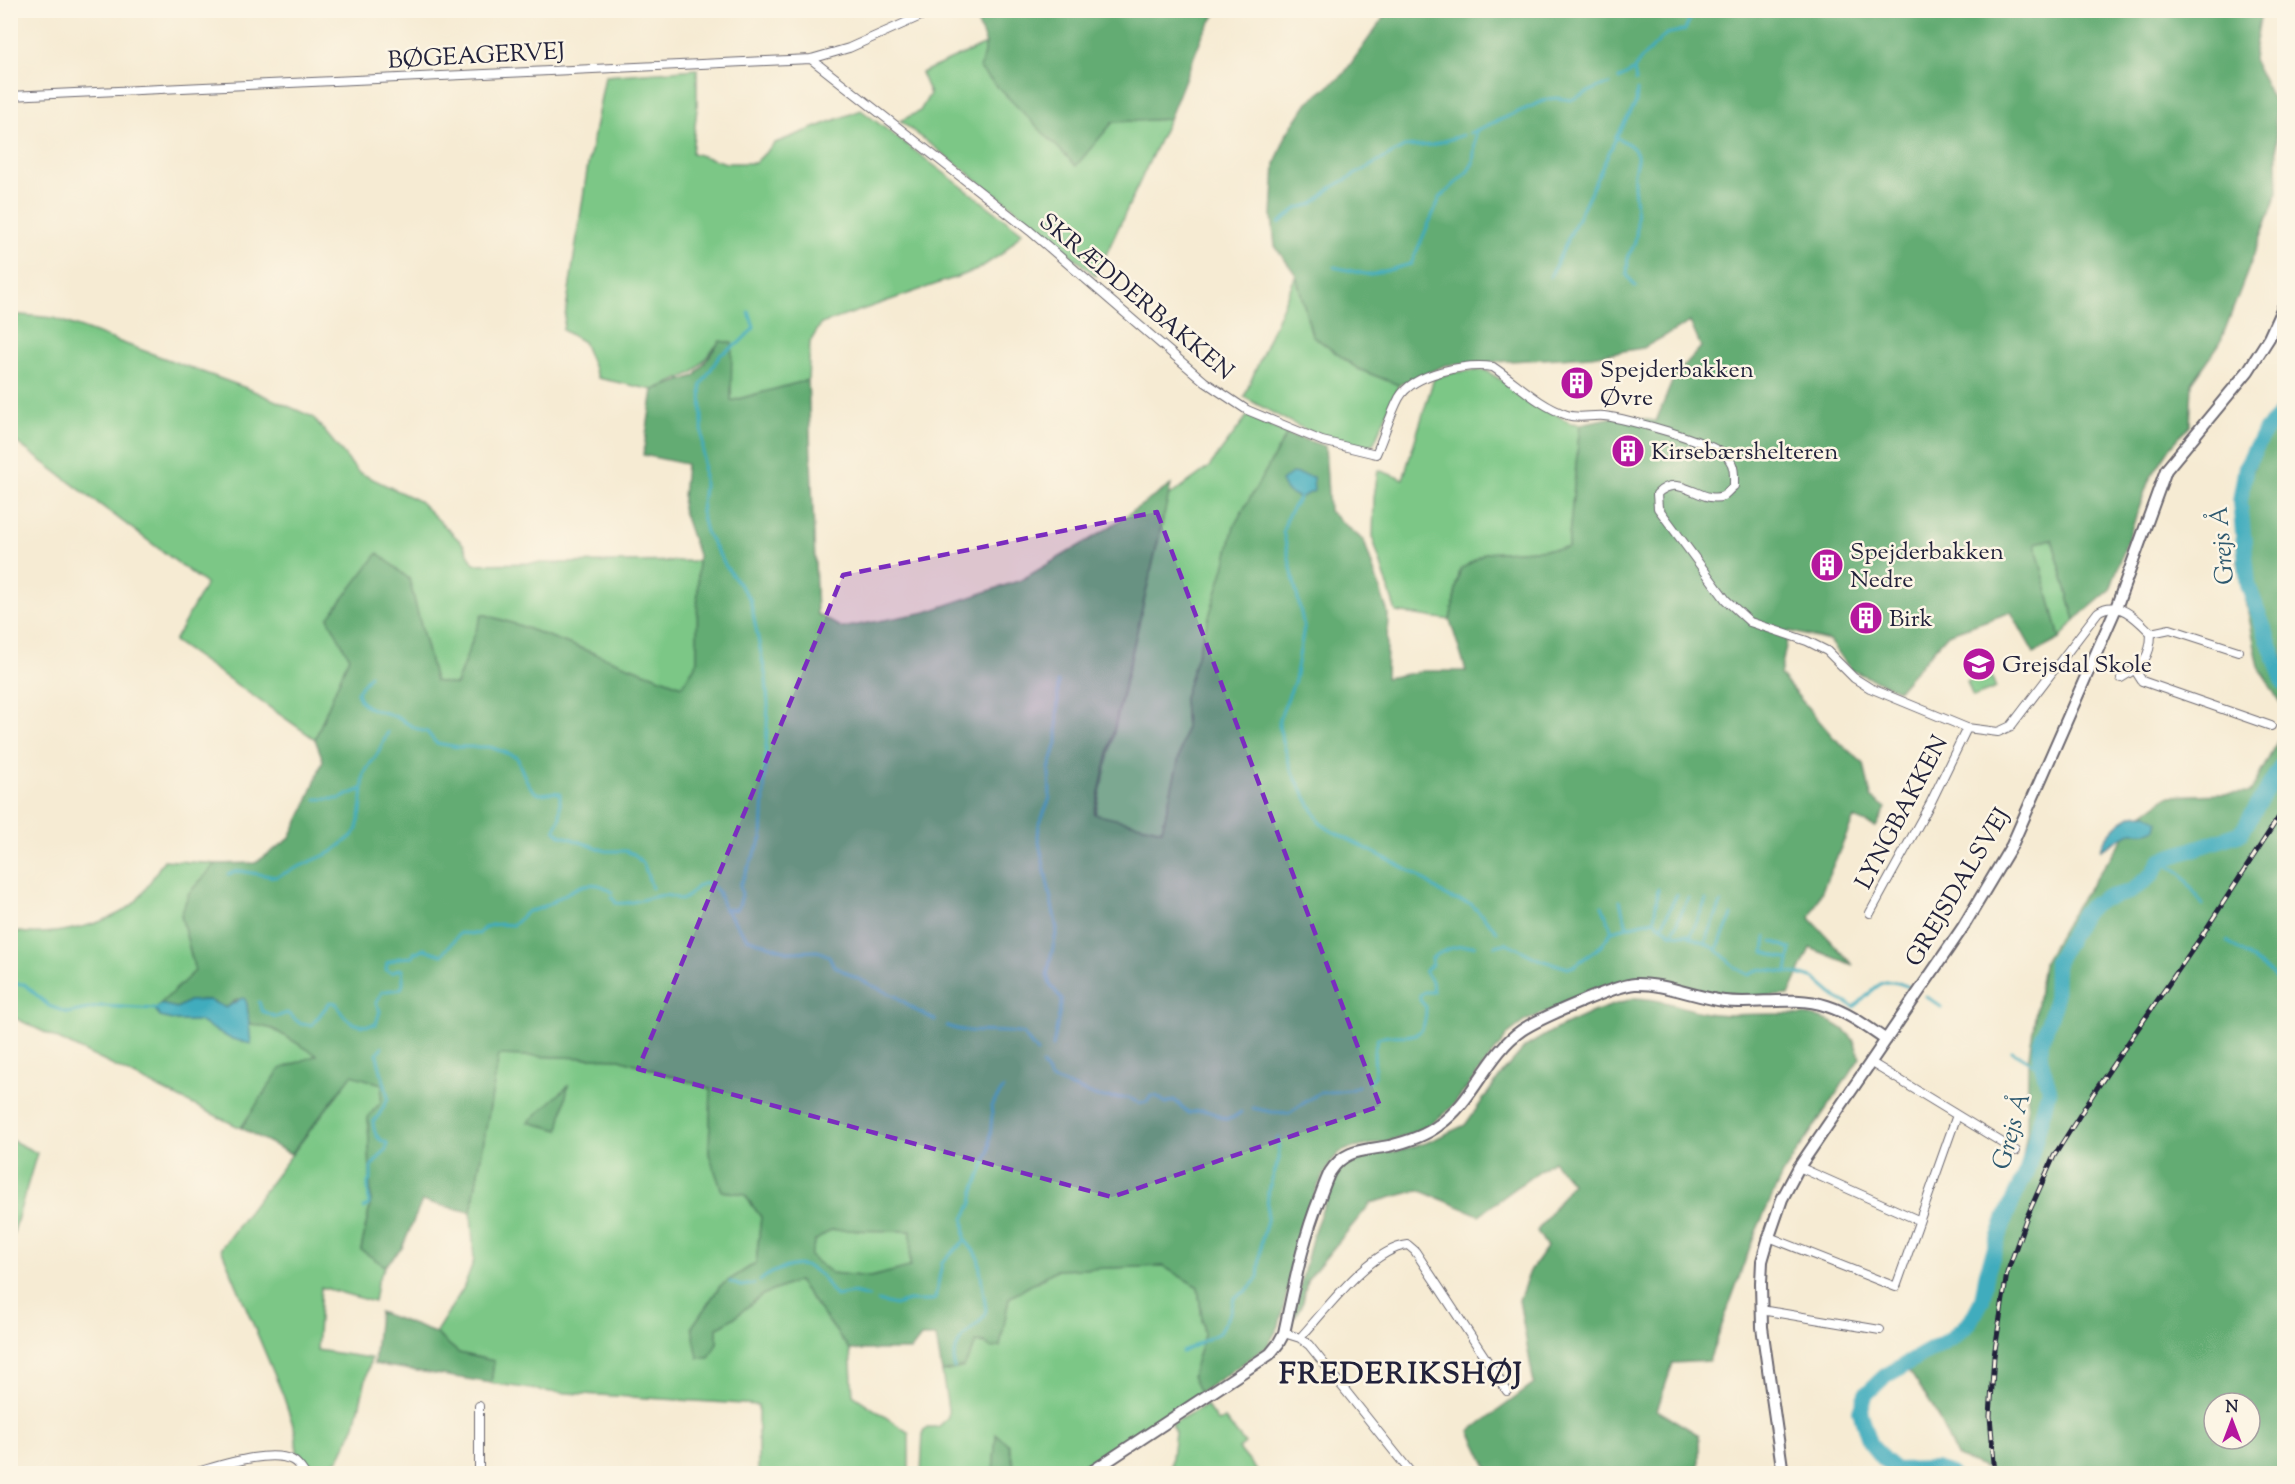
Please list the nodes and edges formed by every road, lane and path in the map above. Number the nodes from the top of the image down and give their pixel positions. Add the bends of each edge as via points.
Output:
1 (934, 10) edge
2 (811, 59) junction
3 (10, 96) edge
4 (2284, 305) edge
5 (2116, 608) junction
6 (2151, 633) junction
7 (2238, 651) dead end
8 (2135, 670) junction
9 (2121, 678) dead end
10 (2271, 726) dead end
11 (1967, 728) junction
12 (1870, 913) dead end
13 (1886, 1040) junction
14 (1870, 1062) junction
15 (1957, 1115) junction
16 (2016, 1151) dead end
17 (1799, 1167) junction
18 (1918, 1220) junction
19 (1769, 1237) junction
20 (1761, 1310) junction
21 (1880, 1330) dead end
22 (1284, 1333) junction
23 (1300, 1338) junction
24 (1507, 1391) dead end
25 (479, 1406) dead end
26 (189, 1473) edge
27 (305, 1473) edge
28 (480, 1473) edge
29 (1088, 1473) edge
30 (1412, 1473) edge
31 (1783, 1473) edge

1 - 2 street, BØGEAGERVEJ via 849,48
2 - 3 street, BØGEAGERVEJ
2 - 11 street, SKRÆDDERBAKKEN via 1030,231 1205,382 1247,410 1322,441 1376,454 1400,396 1412,384 1452,368 1484,366 1493,367 1568,416 1618,418 1703,443 1728,457 1734,468 1734,486 1723,496 1677,485 1661,489 1656,501 1726,600 1750,622 1827,651 1870,688
4 - 5 street, GREJSDALSVEJ via 2248,371 2166,470
5 - 6 street via 2130,614
5 - 11 street, SKRÆDDERBAKKEN via 2098,612 2011,726 1998,732
5 - 13 street, GREJSDALSVEJ via 2012,845 1963,927
6 - 7 street via 2170,629
6 - 8 street via 2149,653
8 - 9 street
8 - 10 street via 2142,681
11 - 12 street, LYNGBAKKEN
13 - 14 street, GREJSDALSVEJ
13 - 22 street via 1851,1016 1826,1005 1726,1001 1634,984 1540,1021 1508,1043 1458,1108 1439,1126 1413,1139 1361,1149 1340,1160 1330,1173 1312,1218
14 - 15 street
14 - 17 street, GREJSDALSVEJ
15 - 16 street
15 - 18 street
17 - 18 street
17 - 19 street, GREJSDALSVEJ via 1782,1198
18 - 19 street via 1896,1287
19 - 20 street, GREJSDALSVEJ via 1762,1261
20 - 21 street
20 - 31 street, GREJSDALSVEJ
22 - 23 street
22 - 29 street via 1269,1354 1253,1366
23 - 24 street via 1367,1265 1408,1245
23 - 30 street
25 - 28 street
26 - 27 street via 275,1456 299,1464

